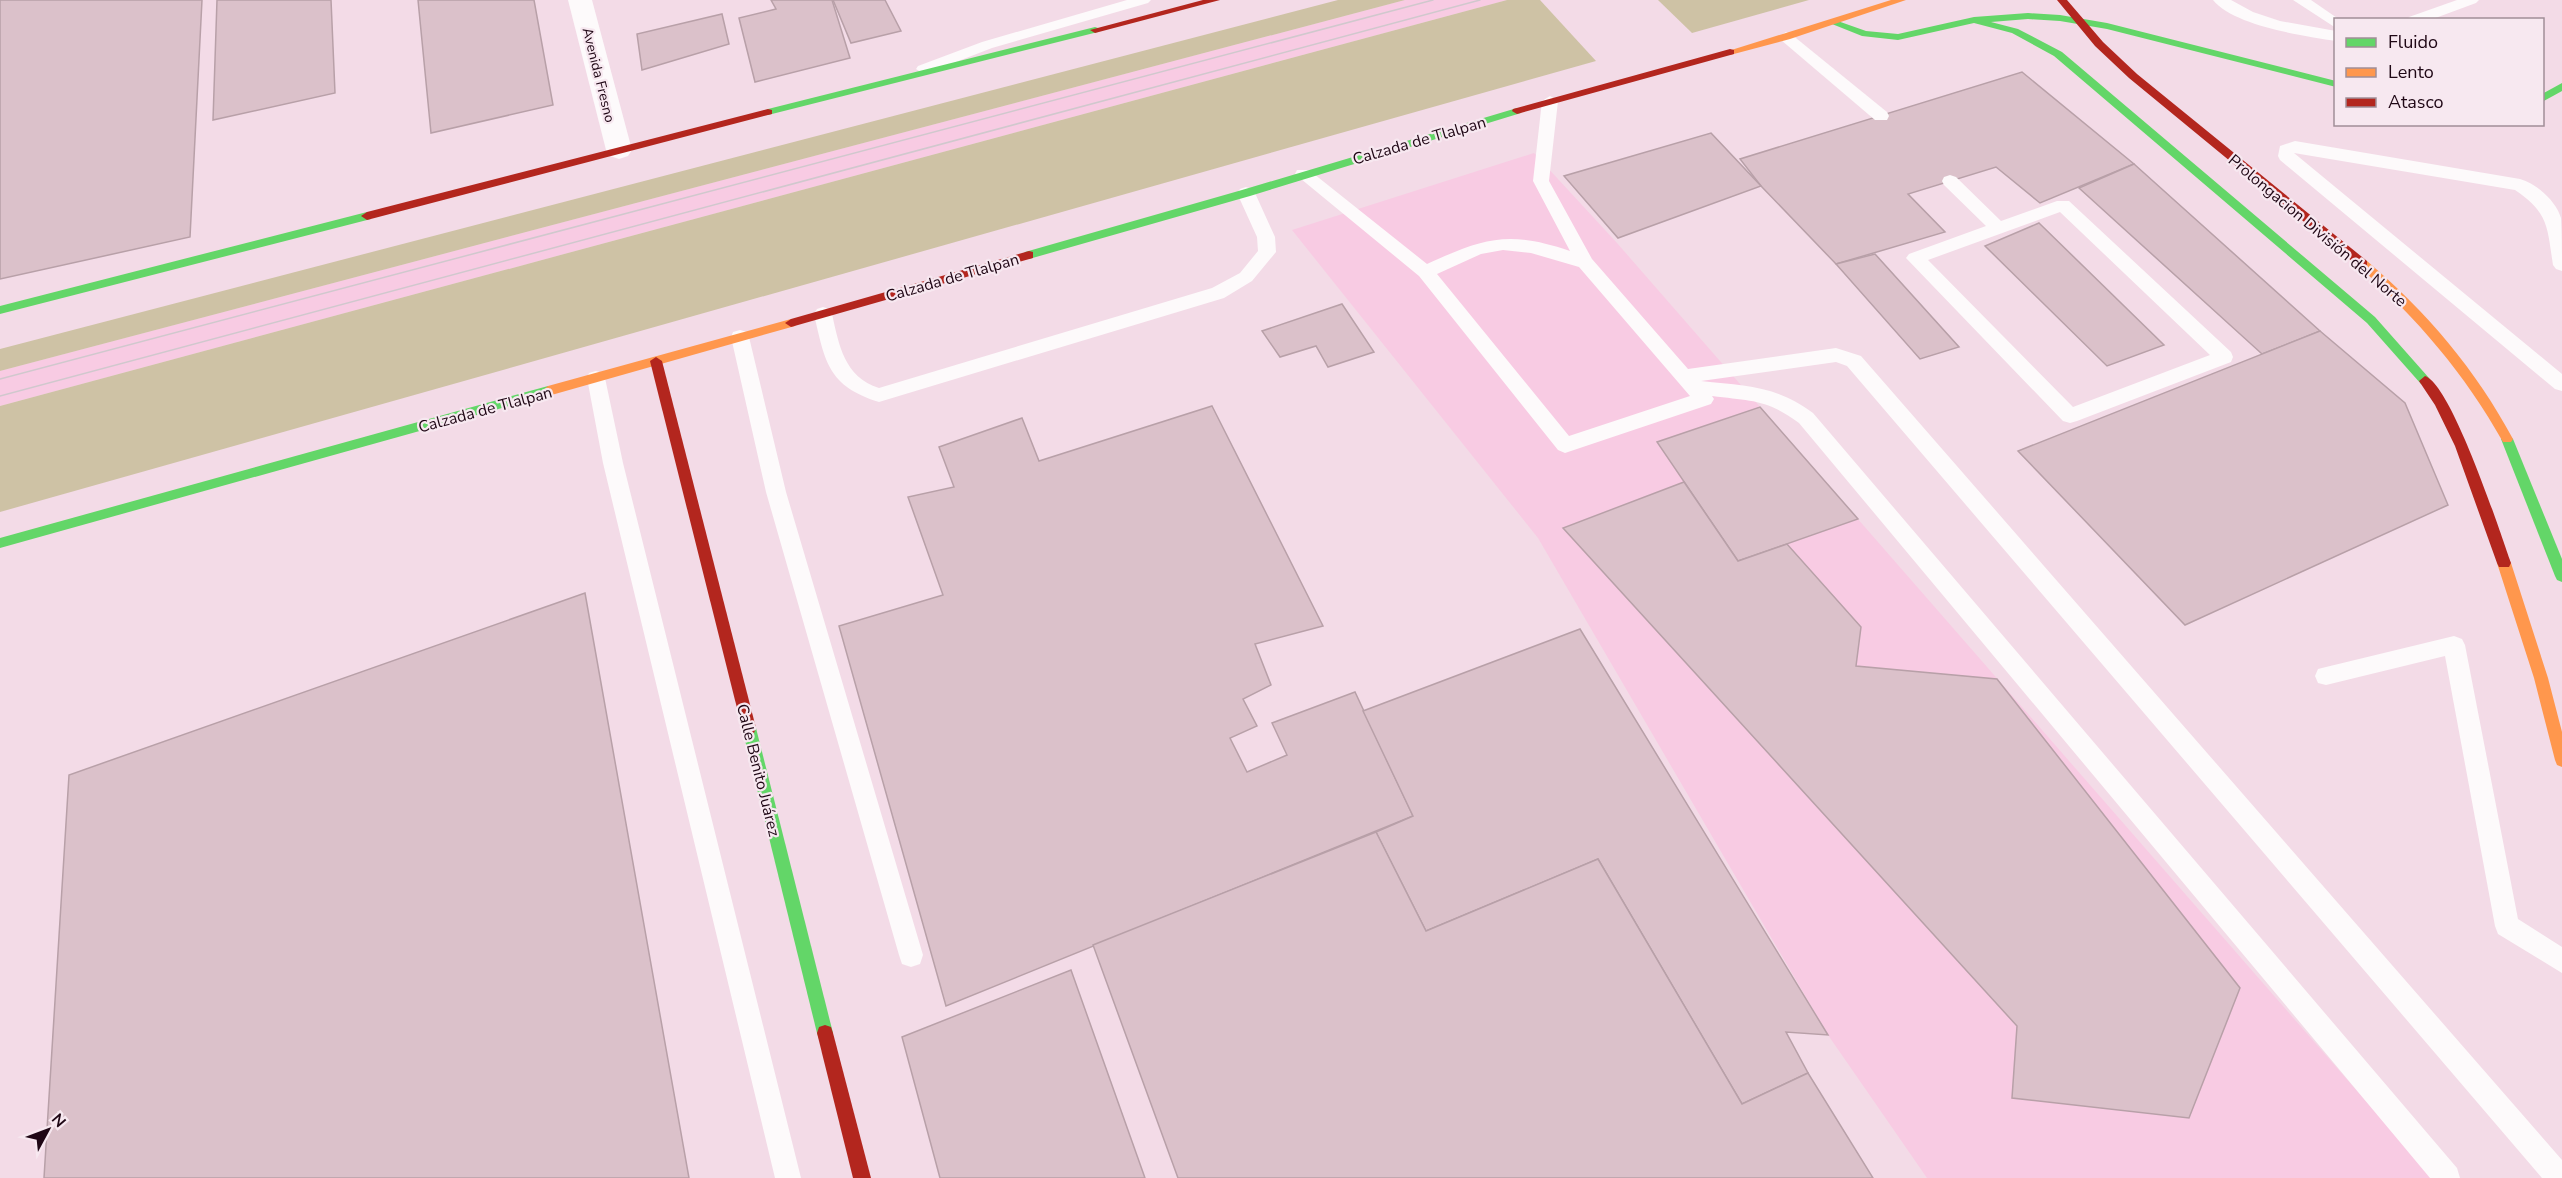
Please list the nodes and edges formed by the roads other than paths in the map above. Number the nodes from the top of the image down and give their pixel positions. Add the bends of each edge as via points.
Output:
1 (580, 0) edge
2 (1143, 0) edge
3 (1215, 0) edge
4 (1901, 0) edge
5 (2062, 0) edge
6 (2221, 0) edge
7 (2301, 0) edge
8 (2471, 0) edge
9 (2420, 18) edge
10 (1974, 20) junction
11 (1832, 22) junction
12 (2334, 23) edge
13 (2334, 36) edge
14 (1786, 37) junction
15 (905, 77) junction
16 (2334, 84) edge
17 (2562, 86) edge
18 (2544, 98) edge
19 (1550, 101) junction
20 (1881, 116) dead end
21 (619, 150) junction
22 (1303, 174) junction
23 (1950, 181) dead end
24 (1246, 193) junction
25 (1998, 228) junction
26 (1585, 263) junction
27 (2562, 265) edge
28 (1425, 272) junction
29 (0, 310) edge
30 (823, 314) junction
31 (740, 337) junction
32 (656, 362) junction
33 (596, 378) junction
34 (1690, 381) junction
35 (2562, 384) edge
36 (0, 543) edge
37 (2562, 576) edge
38 (2326, 676) dead end
39 (2562, 760) edge
40 (911, 955) dead end
41 (2562, 962) edge
42 (2552, 1171) edge
43 (788, 1178) edge
44 (862, 1178) edge
45 (2447, 1178) edge

1 - 21 street, Avenida Fresno
2 - 15 lane via 987,45
3 - 15 main road
4 - 11 main road, Calzada de Tlalpan
5 - 37 main road, Prolongacion División del Norte via 2133,76 2376,275 2447,348 2511,446
6 - 13 lane via 2236,10 2286,29
7 - 12 lane
8 - 9 lane
10 - 11 main road via 1898,37 1865,34
10 - 16 main road via 2028,16 2083,21
10 - 39 main road via 2015,31 2058,54 2371,320 2401,350 2451,420 2469,459 2544,681
11 - 14 main road, Calzada de Tlalpan
14 - 19 main road, Calzada de Tlalpan
14 - 20 lane
15 - 21 main road
17 - 18 main road
19 - 22 main road, Calzada de Tlalpan
19 - 26 lane via 1541,181
21 - 29 main road
22 - 24 main road, Calzada de Tlalpan
22 - 28 lane
23 - 25 lane
24 - 30 main road, Calzada de Tlalpan
24 - 30 lane via 1266,237 1267,252 1246,277 1218,293 879,395 861,392 845,376 834,358
25 - 25 lane via 2063,205 2224,357 2070,416 1915,258
26 - 28 lane via 1545,249 1514,244 1478,248
26 - 34 lane
27 - 35 lane via 2552,213 2539,197 2520,185 2295,147 2286,150 2286,156
28 - 34 lane via 1565,445 1704,399
30 - 31 main road, Calzada de Tlalpan
31 - 32 main road, Calzada de Tlalpan
31 - 40 lane via 776,492
32 - 33 main road, Calzada de Tlalpan
32 - 44 main road, Calle Benito Juárez
33 - 36 main road, Calzada de Tlalpan
33 - 43 lane via 613,463
34 - 42 lane via 1836,355 1854,361
34 - 45 lane via 1767,396 1806,418
38 - 41 lane via 2454,645 2507,926

